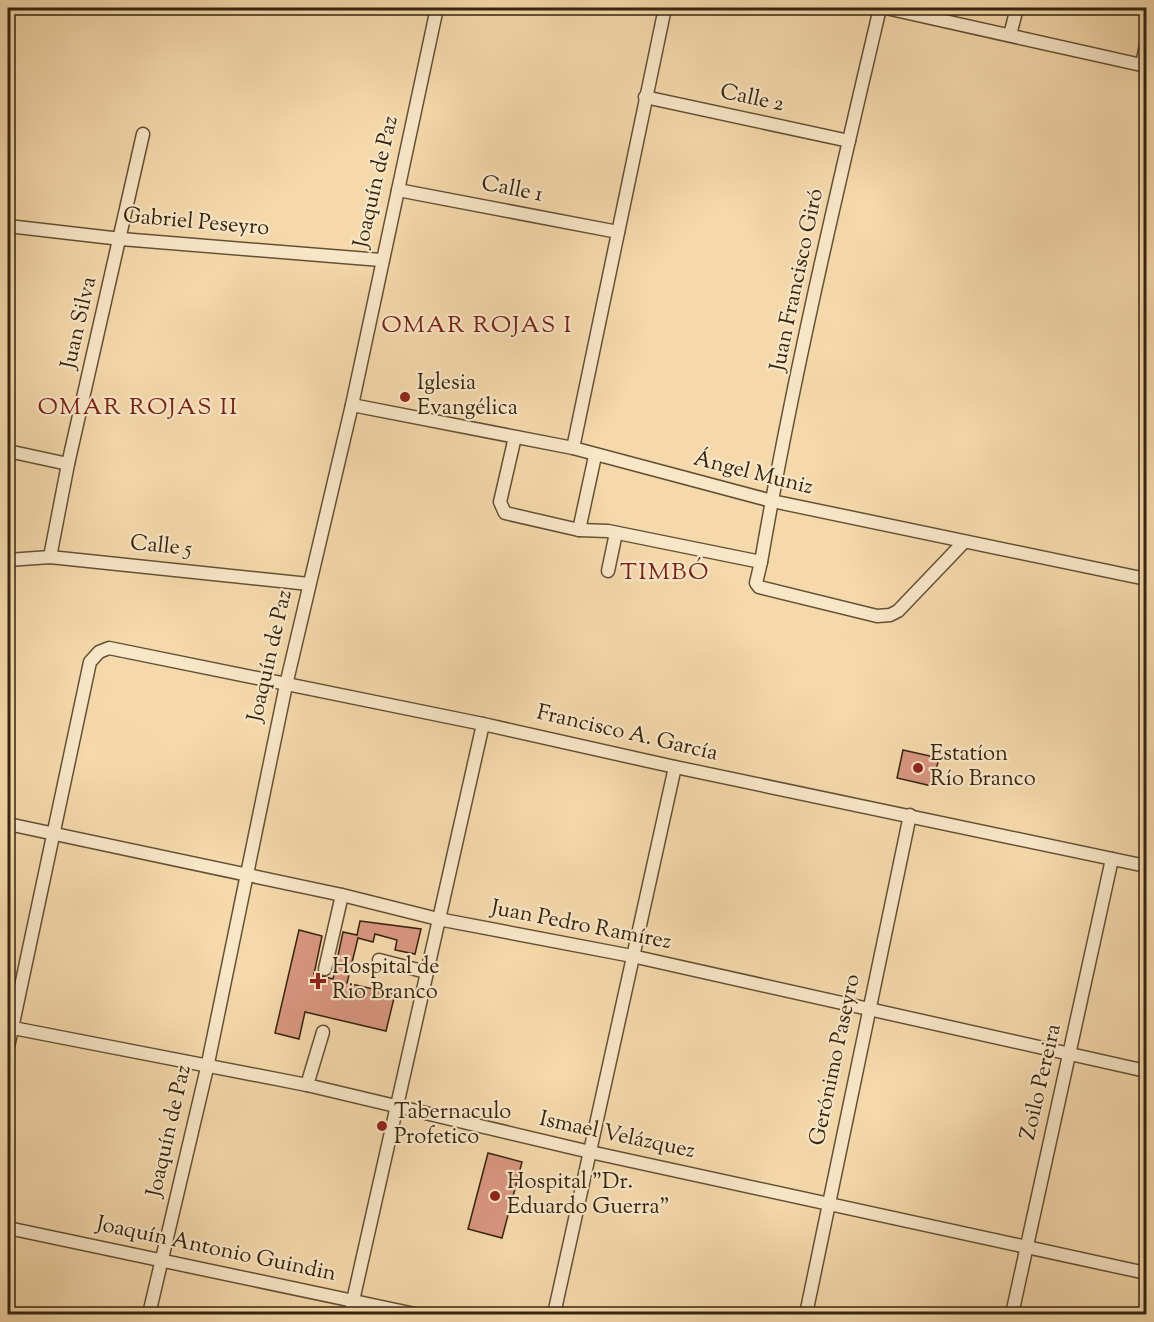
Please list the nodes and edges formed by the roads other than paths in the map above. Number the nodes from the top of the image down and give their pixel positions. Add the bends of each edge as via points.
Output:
1 (437, 8) edge
2 (665, 8) edge
3 (880, 8) edge
4 (886, 8) edge
5 (1017, 8) edge
6 (1011, 36) junction
7 (1146, 45) edge
8 (1144, 65) edge
9 (645, 97) junction
10 (143, 134) dead end
11 (849, 141) junction
12 (398, 190) junction
13 (8, 226) edge
14 (618, 232) junction
15 (121, 239) junction
16 (381, 260) junction
17 (352, 405) junction
18 (515, 437) junction
19 (573, 448) junction
20 (8, 451) edge
21 (595, 456) junction
22 (68, 464) junction
23 (772, 501) junction
24 (579, 530) junction
25 (616, 533) junction
26 (964, 542) junction
27 (50, 557) junction
28 (8, 560) edge
29 (761, 562) junction
30 (608, 571) dead end
31 (1146, 579) edge
32 (309, 584) junction
33 (286, 685) junction
34 (483, 724) junction
35 (675, 767) junction
36 (910, 815) junction
37 (8, 824) edge
38 (54, 835) junction
39 (1112, 859) junction
40 (1146, 866) edge
41 (245, 875) junction
42 (342, 895) junction
43 (438, 919) junction
44 (632, 956) junction
45 (379, 960) dead end
46 (325, 969) dead end
47 (426, 972) junction
48 (869, 1009) junction
49 (10, 1028) edge
50 (323, 1032) dead end
51 (8, 1047) edge
52 (1071, 1054) junction
53 (207, 1068) junction
54 (1146, 1071) edge
55 (307, 1085) junction
56 (396, 1107) junction
57 (590, 1152) junction
58 (827, 1203) junction
59 (8, 1228) edge
60 (1027, 1246) junction
61 (161, 1259) junction
62 (1146, 1273) edge
63 (353, 1300) junction
64 (149, 1314) edge
65 (350, 1314) edge
66 (414, 1314) edge
67 (554, 1314) edge
68 (806, 1314) edge
69 (1012, 1314) edge

1 - 12 street, Joaquín de Paz
2 - 9 street
3 - 11 street, Juan Francisco Giró
4 - 6 street
5 - 6 street
6 - 8 street
7 - 8 street
9 - 11 street, Calle 2
9 - 14 street
10 - 15 street, Juan Silva
11 - 23 street, Juan Francisco Giró
12 - 14 street, Calle 1
12 - 16 street, Joaquín de Paz
13 - 15 street, Gabriel Peseyro
14 - 19 street
15 - 16 street, Gabriel Peseyro
15 - 22 street, Juan Silva
16 - 17 street, Joaquín de Paz
17 - 18 street, Ángel Muniz
17 - 32 street, Joaquín de Paz
18 - 19 street, Ángel Muniz
18 - 24 street via 500,502 505,513
19 - 21 street, Ángel Muniz
20 - 22 street
21 - 23 street, Ángel Muniz
21 - 24 street
22 - 27 street, Juan Silva
23 - 26 street, Ángel Muniz
23 - 29 street, Juan Francisco Giró
24 - 25 street
25 - 29 street
25 - 30 street
26 - 29 street, Juan Francisco Giró via 890,615 877,616 759,587 756,583
26 - 31 street, Ángel Muniz
27 - 28 street, Calle 5
27 - 32 street, Calle 5
32 - 33 street, Joaquín de Paz
33 - 34 street, Francisco A. García
33 - 38 street, Francisco A. García via 119,649 99,652 90,662
33 - 41 street, Joaquín de Paz
34 - 35 street, Francisco A. García
34 - 43 street
35 - 36 street, Francisco A. García
35 - 44 street
36 - 39 street, Francisco A. García
36 - 48 street, Gerónimo Paseyro
37 - 38 street, Juan Pedro Ramírez
38 - 41 street, Juan Pedro Ramírez
38 - 49 street
39 - 40 street, Francisco A. García
39 - 52 street, Zoilo Pereira
41 - 42 street, Juan Pedro Ramírez
41 - 53 street, Joaquín de Paz
42 - 43 street, Juan Pedro Ramírez
42 - 46 street
43 - 44 street, Juan Pedro Ramírez
43 - 47 street
44 - 48 street, Juan Pedro Ramírez
44 - 57 street
45 - 47 street
47 - 56 street
48 - 52 street, Juan Pedro Ramírez
48 - 58 street, Gerónimo Paseyro
49 - 51 street
49 - 53 street, Ismael Velázquez
50 - 55 street
52 - 54 street, Juan Pedro Ramírez
52 - 60 street, Zoilo Pereira
53 - 55 street, Ismael Velázquez
53 - 61 street, Joaquín de Paz
55 - 56 street, Ismael Velázquez
56 - 57 street, Ismael Velázquez
56 - 63 street
57 - 58 street, Ismael Velázquez
57 - 67 street
58 - 60 street, Ismael Velázquez
58 - 68 street, Gerónimo Paseyro
59 - 61 street, Joaquín Antonio Guindin
60 - 62 street, Ismael Velázquez
60 - 69 street, Zoilo Pereira
61 - 63 street, Joaquín Antonio Guindin
61 - 64 street, Joaquín de Paz
63 - 65 street
63 - 66 street, Joaquín Antonio Guindin

